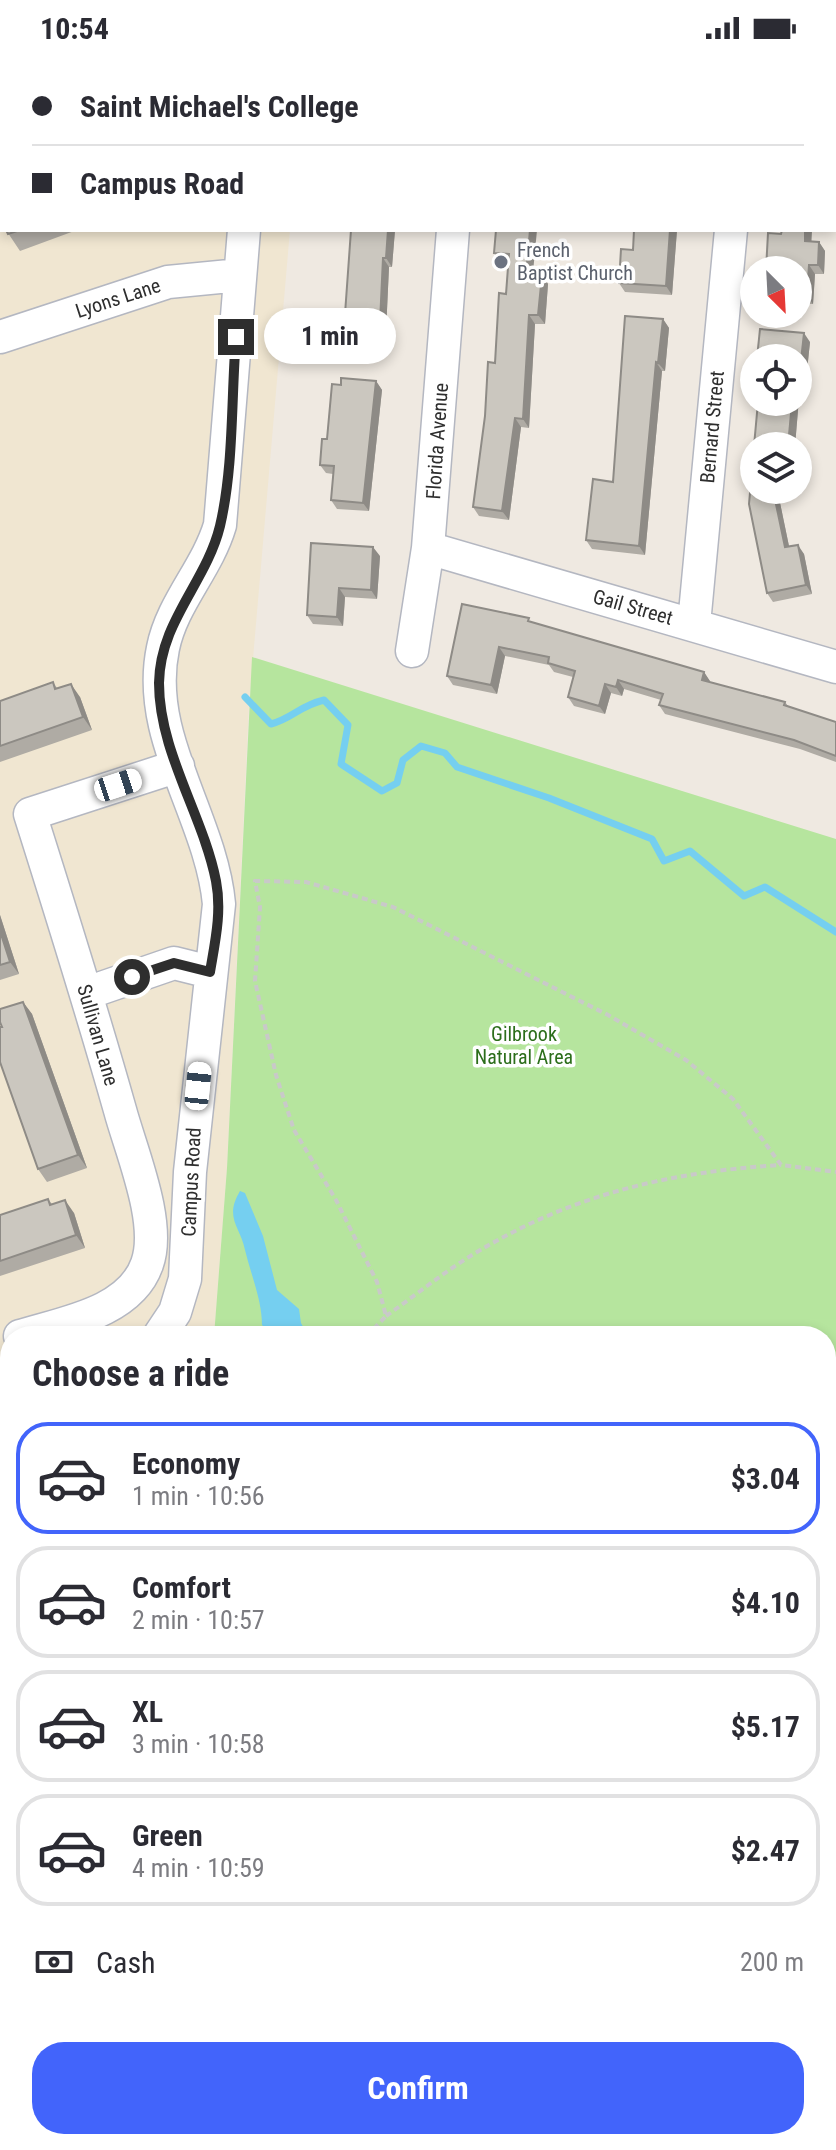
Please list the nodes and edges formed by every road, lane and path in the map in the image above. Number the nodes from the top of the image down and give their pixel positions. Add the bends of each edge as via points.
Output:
1 (244, 232) edge
2 (453, 232) edge
3 (731, 232) edge
4 (240, 275) junction
5 (0, 337) edge
6 (428, 548) junction
7 (694, 624) junction
8 (412, 651) dead end
9 (836, 667) edge
10 (178, 766) junction
11 (210, 972) junction
12 (87, 993) junction
13 (781, 1165) junction
14 (836, 1172) edge
15 (386, 1316) junction
16 (52, 1326) edge
17 (166, 1326) edge
18 (376, 1326) edge

1 - 4 street, Campus Road
2 - 6 street, Florida Avenue
3 - 7 street, Bernard Street
4 - 5 street, Lyons Lane via 168,282
4 - 10 street, Campus Road via 220,525 206,563 170,627 161,664 160,698
6 - 7 street, Gail Street
6 - 8 street, Florida Avenue
7 - 9 street, Gail Street
10 - 11 street, Campus Road via 217,883 218,923
10 - 12 street, Sullivan Lane via 30,814
11 - 12 street via 174,963
11 - 17 street, Campus Road via 185,1279
12 - 16 street, Sullivan Lane via 147,1210 151,1247 138,1280 111,1303
13 - 14 path
13 - 15 path via 706,1170 619,1188 567,1207 476,1253
13 - 15 path via 733,1099 686,1060 608,1015 393,907 306,882 255,881 260,907 255,981 276,1075 294,1130 357,1241
15 - 18 path

